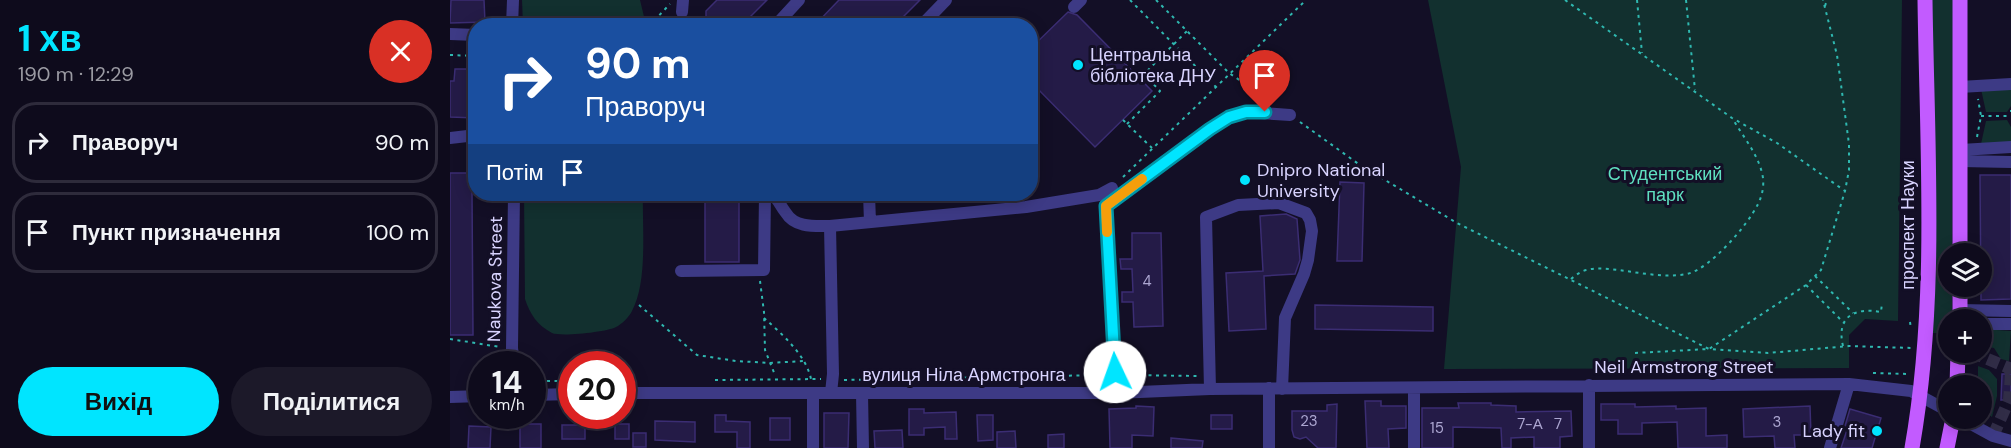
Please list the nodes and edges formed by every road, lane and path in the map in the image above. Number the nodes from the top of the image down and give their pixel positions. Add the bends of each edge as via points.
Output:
1 (513, 0) edge
2 (675, 0) edge
3 (799, 0) edge
4 (946, 0) edge
5 (1130, 0) edge
6 (1156, 0) edge
7 (1306, 0) edge
8 (1565, 0) edge
9 (1637, 0) edge
10 (1686, 0) edge
11 (1825, 0) edge
12 (1925, 0) edge
13 (1960, 0) edge
14 (512, 18) edge
15 (657, 18) edge
16 (782, 18) edge
17 (929, 18) edge
18 (1187, 31) junction
19 (450, 34) edge
20 (468, 35) edge
21 (1174, 44) junction
22 (1642, 53) junction
23 (450, 55) edge
24 (468, 56) edge
25 (1229, 73) junction
26 (2011, 84) edge
27 (1967, 86) junction
28 (1216, 87) junction
29 (1695, 90) junction
30 (1290, 115) junction
31 (1982, 116) junction
32 (2011, 116) edge
33 (1732, 118) junction
34 (1123, 120) dead end
35 (1127, 124) junction
36 (468, 136) edge
37 (450, 138) edge
38 (2011, 147) edge
39 (1152, 148) junction
40 (1965, 153) junction
41 (2011, 162) edge
42 (1112, 188) joint
43 (1845, 191) junction
44 (514, 201) edge
45 (765, 201) edge
46 (777, 201) edge
47 (869, 201) edge
48 (870, 222) junction
49 (831, 226) junction
50 (1961, 243) edge
51 (758, 270) junction
52 (681, 271) dead end
53 (1815, 276) junction
54 (1570, 279) junction
55 (1806, 285) junction
56 (1882, 303) dead end
57 (639, 305) dead end
58 (2011, 311) edge
59 (1992, 312) edge
60 (1853, 313) junction
61 (764, 318) junction
62 (1844, 323) junction
63 (1992, 324) edge
64 (2011, 324) edge
65 (450, 339) edge
66 (1843, 346) junction
67 (512, 348) junction
68 (1913, 348) dead end
69 (1709, 349) junction
70 (512, 351) edge
71 (1635, 353) dead end
72 (804, 361) junction
73 (770, 363) junction
74 (775, 375) dead end
75 (1849, 384) junction
76 (1589, 385) junction
77 (1269, 388) junction
78 (1282, 388) junction
79 (1414, 388) junction
80 (1210, 389) junction
81 (636, 393) edge
82 (813, 393) junction
83 (831, 393) junction
84 (862, 393) junction
85 (1116, 393) junction
86 (1921, 395) junction
87 (468, 396) edge
88 (450, 397) edge
89 (1938, 405) edge
90 (1951, 429) edge
91 (1980, 429) edge
92 (2011, 441) edge
93 (813, 448) edge
94 (863, 448) edge
95 (1269, 448) edge
96 (1414, 448) edge
97 (1589, 448) edge
98 (1830, 448) edge
99 (1912, 448) edge
100 (1947, 448) edge

1 - 14 street
2 - 15 path
3 - 16 street
4 - 17 street
5 - 21 path
6 - 18 path
7 - 25 path
8 - 22 path
9 - 22 path
10 - 29 path
11 - 43 path via 1846,114 1849,170
12 - 86 main road, проспект Науки via 1929,288
13 - 27 main road
18 - 21 path
18 - 25 path
19 - 20 street
21 - 28 path
21 - 35 path via 1144,74 1160,91
22 - 29 path
23 - 24 path
25 - 28 path
25 - 30 path
26 - 27 street
27 - 31 path
27 - 40 main road
28 - 39 path
29 - 33 path
30 - 54 path via 1360,165 1457,223
30 - 85 street via 1246,112 1229,117 1106,206
31 - 32 path
31 - 40 path via 1980,129
33 - 43 path via 1777,143
33 - 54 path via 1758,161 1763,190 1751,216 1721,251 1700,269 1688,273 1664,275 1598,268
34 - 35 path
35 - 39 path
36 - 37 street
38 - 40 street
39 - 42 path
40 - 41 street
40 - 50 main road
42 - 48 street via 1098,195 1026,207
43 - 53 path via 1825,261
44 - 67 street, Naukova Street
45 - 51 street via 764,270
46 - 49 street via 795,222
47 - 48 street
48 - 49 street
49 - 83 street
51 - 52 street
51 - 61 path
53 - 55 path
53 - 60 path
54 - 69 path
55 - 62 path
55 - 69 path
56 - 60 path via 1881,312
57 - 73 path via 697,355
58 - 59 street
60 - 62 path
61 - 72 path
61 - 73 path via 765,350
62 - 66 path
63 - 64 street
65 - 67 path
66 - 68 path
66 - 69 path via 1768,353
67 - 70 street, Naukova Street
69 - 71 path
72 - 73 path
72 - 82 path
73 - 74 path
75 - 76 street, Neil Armstrong Street
75 - 86 street, Neil Armstrong Street
75 - 98 street
76 - 79 street, Neil Armstrong Street
76 - 97 street
77 - 78 street, вулиця Ніла Армстронга
77 - 80 street, вулиця Ніла Армстронга
77 - 95 street
78 - 79 street, вулиця Ніла Армстронга
78 - 80 street via 1285,318 1304,274 1312,231 1306,213 1279,203 1238,206 1206,217
79 - 96 street
80 - 85 street, вулиця Ніла Армстронга
81 - 82 street, вулиця Ніла Армстронга
82 - 83 street, вулиця Ніла Армстронга
82 - 93 street
83 - 84 street, вулиця Ніла Армстронга
84 - 85 street, вулиця Ніла Армстронга
84 - 94 street
86 - 89 street, Neil Armstrong Street
86 - 99 main road, проспект Науки
87 - 88 street
90 - 100 main road
91 - 92 street

